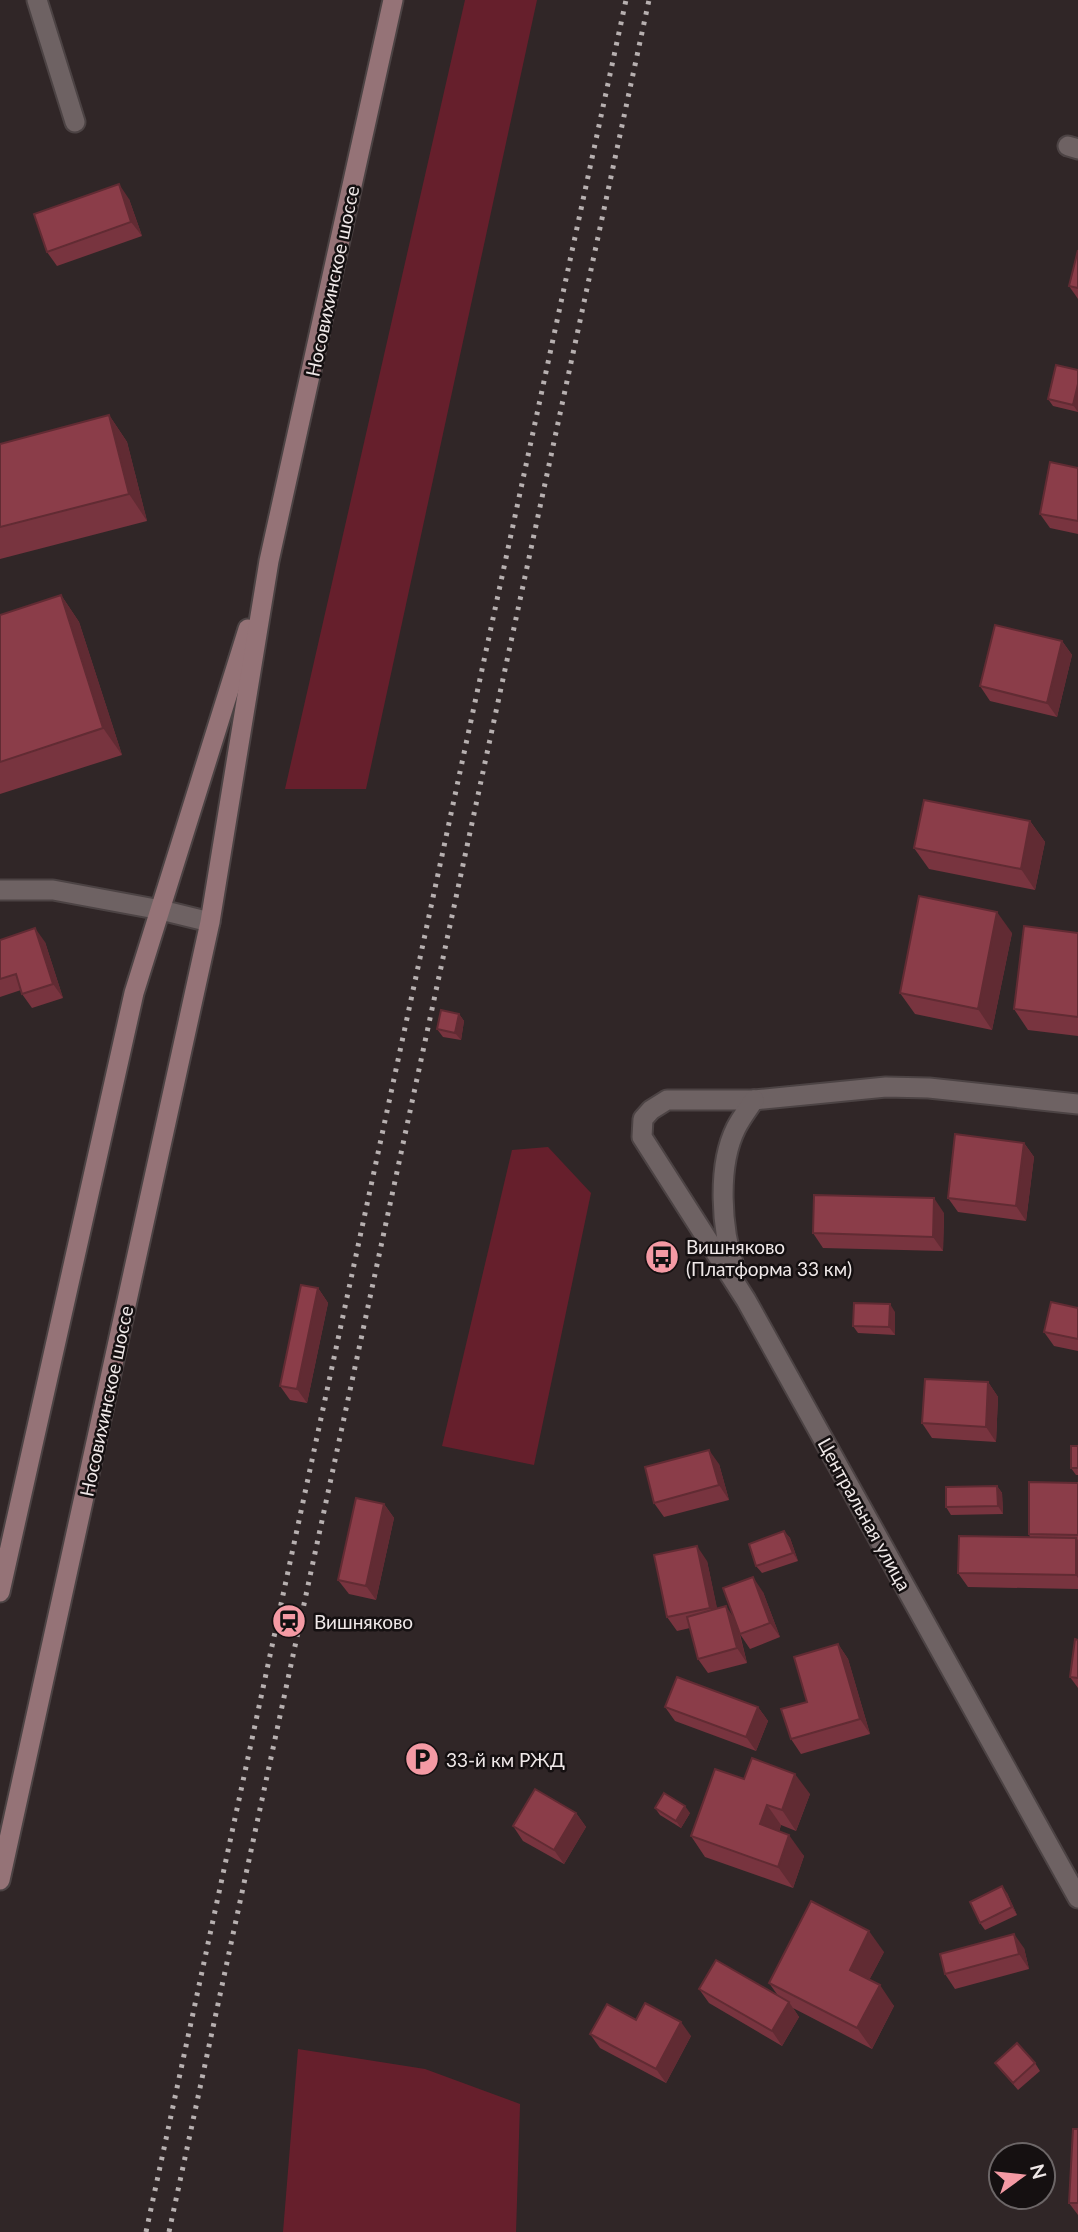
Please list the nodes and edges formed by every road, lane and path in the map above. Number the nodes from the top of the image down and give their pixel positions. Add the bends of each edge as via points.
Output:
1 (37, 0) edge
2 (393, 0) edge
3 (75, 122) dead end
4 (270, 561) junction
5 (0, 890) edge
6 (161, 910) junction
7 (210, 922) junction
8 (754, 1100) junction
9 (1078, 1104) edge
10 (746, 1300) junction
11 (0, 1592) edge
12 (0, 1880) edge
13 (1078, 1898) edge

1 - 3 street
2 - 4 main road, Носовихинское шоссе
4 - 6 main road, Носовихинское шоссе
4 - 7 main road, Носовихинское шоссе
5 - 6 street via 53,890
6 - 7 street
6 - 11 main road, Носовихинское шоссе via 134,993
7 - 12 main road, Носовихинское шоссе
8 - 9 street via 886,1087
8 - 10 street via 735,1130 724,1185 728,1248
8 - 10 street, Центральная улица via 667,1100 643,1119 642,1137
10 - 13 street, Центральная улица

